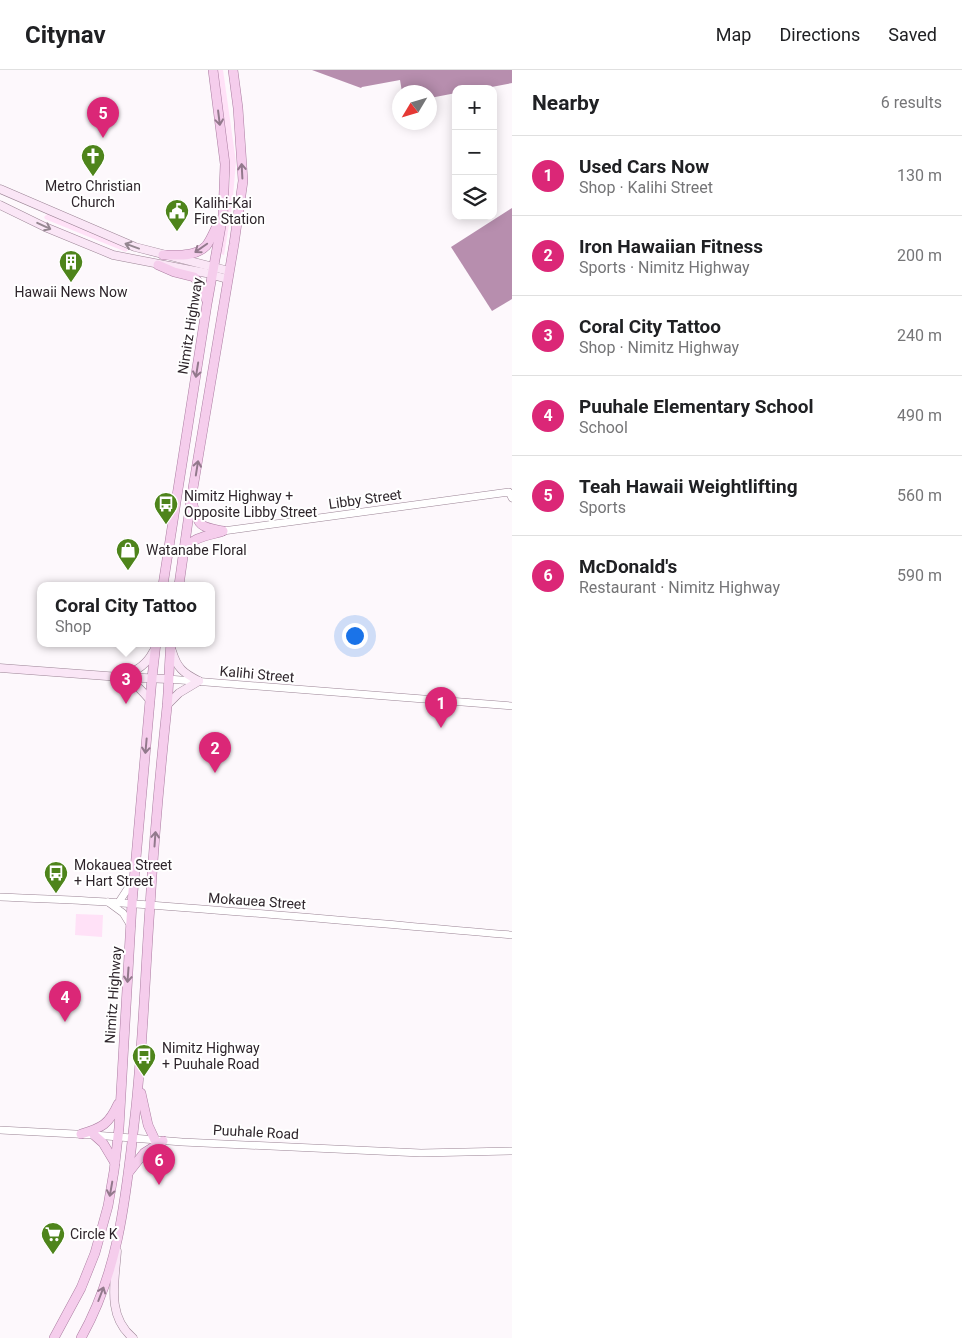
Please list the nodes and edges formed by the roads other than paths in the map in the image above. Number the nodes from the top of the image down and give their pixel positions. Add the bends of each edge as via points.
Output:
1 (213, 70) edge
2 (233, 70) edge
3 (0, 189) edge
4 (0, 205) edge
5 (222, 215) junction
6 (163, 255) junction
7 (158, 265) junction
8 (213, 271) junction
9 (228, 275) junction
10 (207, 304) junction
11 (511, 495) edge
12 (191, 500) junction
13 (223, 531) junction
14 (183, 552) junction
15 (163, 582) edge
16 (179, 582) edge
17 (155, 647) edge
18 (155, 647) edge
19 (171, 647) edge
20 (171, 647) edge
21 (0, 668) edge
22 (120, 677) junction
23 (152, 678) junction
24 (168, 679) junction
25 (199, 681) junction
26 (150, 700) junction
27 (167, 705) junction
28 (512, 706) edge
29 (135, 877) junction
30 (0, 897) edge
31 (108, 902) junction
32 (119, 902) junction
33 (132, 904) junction
34 (150, 905) junction
35 (132, 927) junction
36 (512, 935) edge
37 (139, 1084) junction
38 (121, 1096) junction
39 (0, 1130) edge
40 (81, 1134) junction
41 (94, 1135) junction
42 (118, 1137) junction
43 (133, 1138) junction
44 (159, 1140) junction
45 (512, 1151) edge
46 (115, 1164) junction
47 (129, 1172) junction
48 (117, 1244) junction
49 (54, 1338) edge
50 (81, 1338) edge
51 (133, 1338) edge

1 -> 5 main road, Nimitz Highway via 226,174
9 -> 2 main road via 243,181
6 -> 3 main road via 135,247
4 -> 7 main road via 113,256
5 -> 6 main road via 207,245 197,252
5 - 8 main road, Nimitz Highway
6 - 8 main road
7 - 8 main road
7 - 10 main road via 194,277 204,290
8 - 9 main road
8 - 10 main road, Nimitz Highway
12 -> 9 main road
10 -> 15 main road, Nimitz Highway
11 - 13 street, Libby Street
12 - 13 main road via 195,515 203,526
12 - 14 main road
13 - 14 main road via 196,539
14 - 16 main road
17 - 22 main road via 146,664
18 - 23 main road, Nimitz Highway
19 - 24 main road
20 - 25 main road via 180,669
21 - 22 main road, Kalihi Street
22 - 23 main road, Kalihi Street
22 - 26 main road via 138,686
23 - 24 main road, Kalihi Street
23 - 26 main road, Nimitz Highway
24 - 25 street, Kalihi Street
24 - 27 main road
25 - 27 main road
25 - 28 street, Kalihi Street
26 -> 29 main road, Nimitz Highway
34 -> 27 main road
29 - 32 street
29 - 33 main road, Nimitz Highway
30 - 31 street, Mokauea Street
31 - 32 street, Mokauea Street
31 - 35 street via 123,913
32 - 33 street, Mokauea Street
33 - 34 street, Mokauea Street
33 - 35 main road, Nimitz Highway
34 - 36 street, Mokauea Street
34 - 37 main road
35 -> 38 main road, Nimitz Highway
37 - 43 main road
37 - 44 main road via 148,1125
38 - 40 main road via 106,1124
38 - 42 main road, Nimitz Highway
39 - 40 street, Puuhale Road
40 - 41 street, Puuhale Road
41 - 42 street, Puuhale Road
41 - 46 main road via 103,1143
42 - 43 street, Puuhale Road
42 - 46 main road, Nimitz Highway
43 - 44 street, Puuhale Road
43 - 47 main road
44 - 45 street, Puuhale Road via 421,1153
44 - 47 main road
46 -> 49 main road, Nimitz Highway via 97,1247 81,1288
47 - 48 main road
50 -> 48 main road via 100,1297
48 - 51 main road via 116,1314

